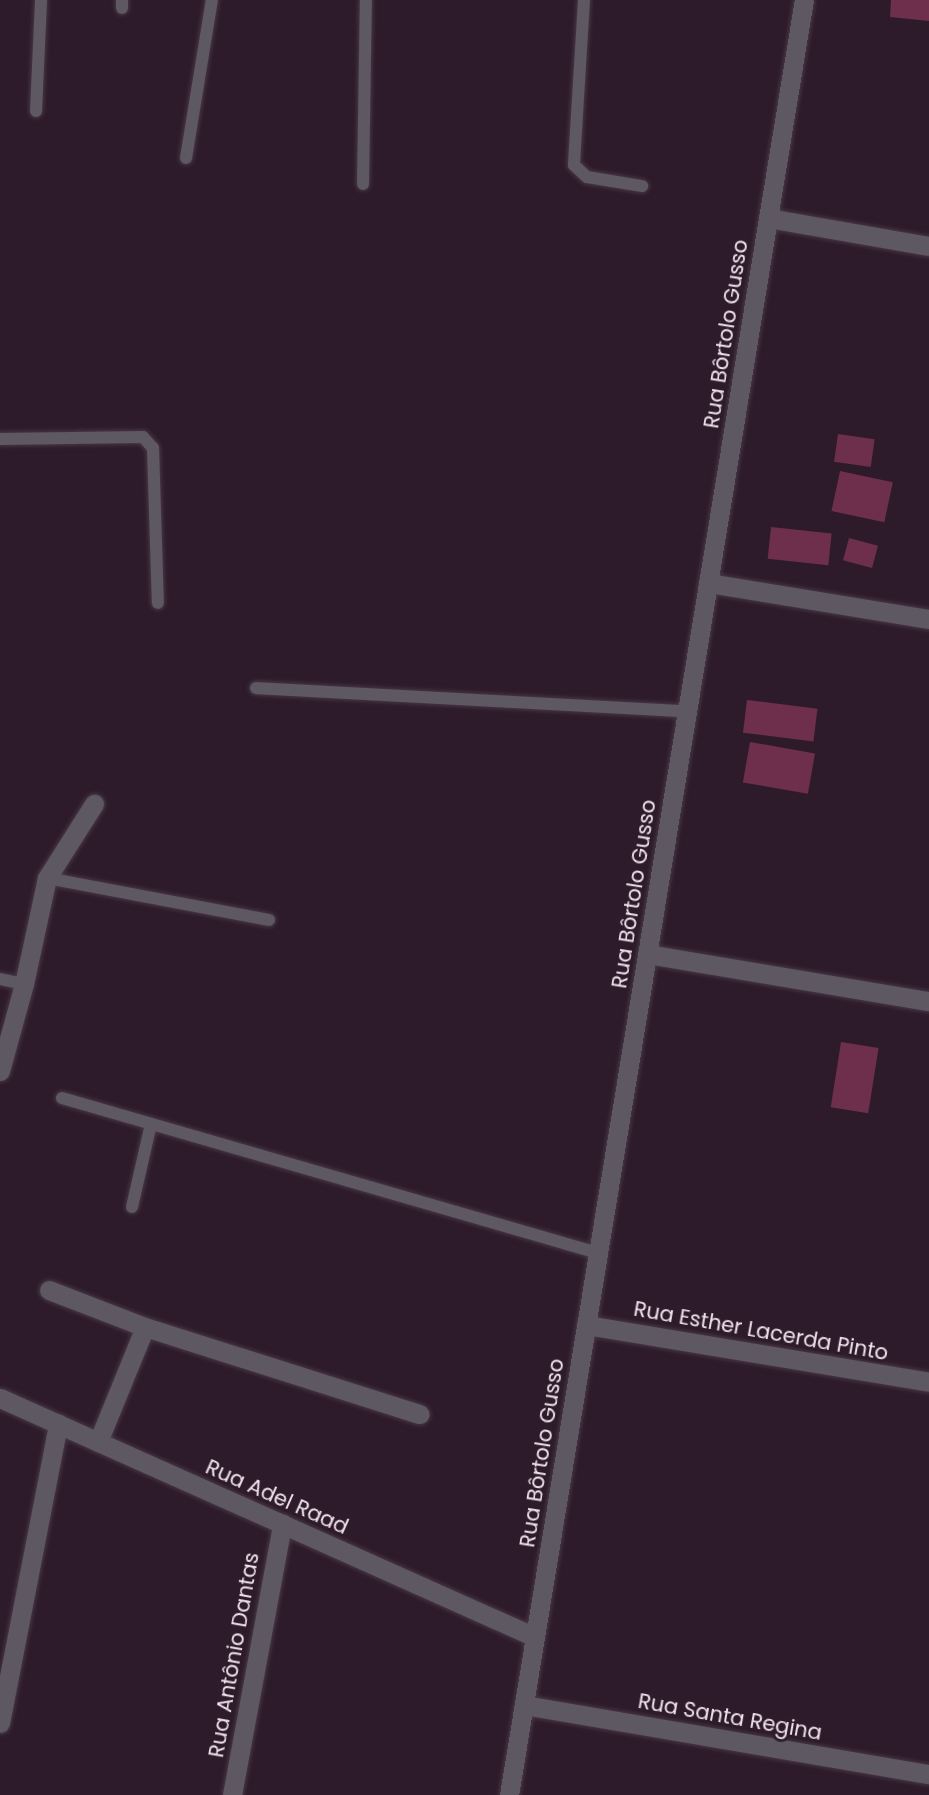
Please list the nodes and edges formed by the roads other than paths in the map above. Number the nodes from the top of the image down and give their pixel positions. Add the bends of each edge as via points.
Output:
1 (41, 0) edge
2 (212, 0) edge
3 (366, 0) edge
4 (584, 0) edge
5 (804, 0) edge
6 (36, 111) dead end
7 (186, 158) dead end
8 (362, 184) dead end
9 (642, 186) dead end
10 (768, 218) junction
11 (929, 246) edge
12 (0, 439) edge
13 (708, 583) junction
14 (158, 603) dead end
15 (929, 620) edge
16 (256, 688) dead end
17 (687, 711) junction
18 (94, 804) dead end
19 (47, 878) junction
20 (269, 920) dead end
21 (647, 954) junction
22 (0, 979) edge
23 (24, 984) junction
24 (929, 1001) edge
25 (0, 1071) edge
26 (62, 1098) dead end
27 (151, 1124) junction
28 (132, 1207) dead end
29 (598, 1253) junction
30 (49, 1290) dead end
31 (586, 1325) junction
32 (145, 1326) junction
33 (929, 1382) edge
34 (0, 1398) edge
35 (420, 1414) dead end
36 (58, 1424) junction
37 (98, 1442) junction
38 (282, 1524) junction
39 (535, 1637) junction
40 (524, 1705) junction
41 (0, 1723) edge
42 (929, 1774) edge
43 (232, 1795) edge
44 (509, 1795) edge

1 - 6 lane
2 - 7 lane
3 - 8 lane
4 - 9 lane via 574,165 587,177
5 - 10 street, Rua Bôrtolo Gusso
10 - 11 street
10 - 13 street, Rua Bôrtolo Gusso
12 - 14 lane via 143,437 153,448
13 - 15 street
13 - 17 street, Rua Bôrtolo Gusso
16 - 17 lane
17 - 21 street, Rua Bôrtolo Gusso
18 - 19 street
19 - 20 lane
19 - 23 street
21 - 24 street
21 - 29 street, Rua Bôrtolo Gusso
22 - 23 lane
23 - 25 street
26 - 27 lane
27 - 28 lane
27 - 29 lane
29 - 31 street, Rua Bôrtolo Gusso
30 - 32 street
31 - 33 street, Rua Esther Lacerda Pinto
31 - 39 street, Rua Bôrtolo Gusso
32 - 35 street
32 - 37 street
34 - 36 street, Rua Adel Raad
36 - 37 street, Rua Adel Raad
36 - 41 street
37 - 38 street, Rua Adel Raad
38 - 39 street, Rua Adel Raad
38 - 43 street, Rua Antônio Dantas
39 - 40 street, Rua Bôrtolo Gusso
40 - 42 street, Rua Santa Regina
40 - 44 street, Rua Bôrtolo Gusso

